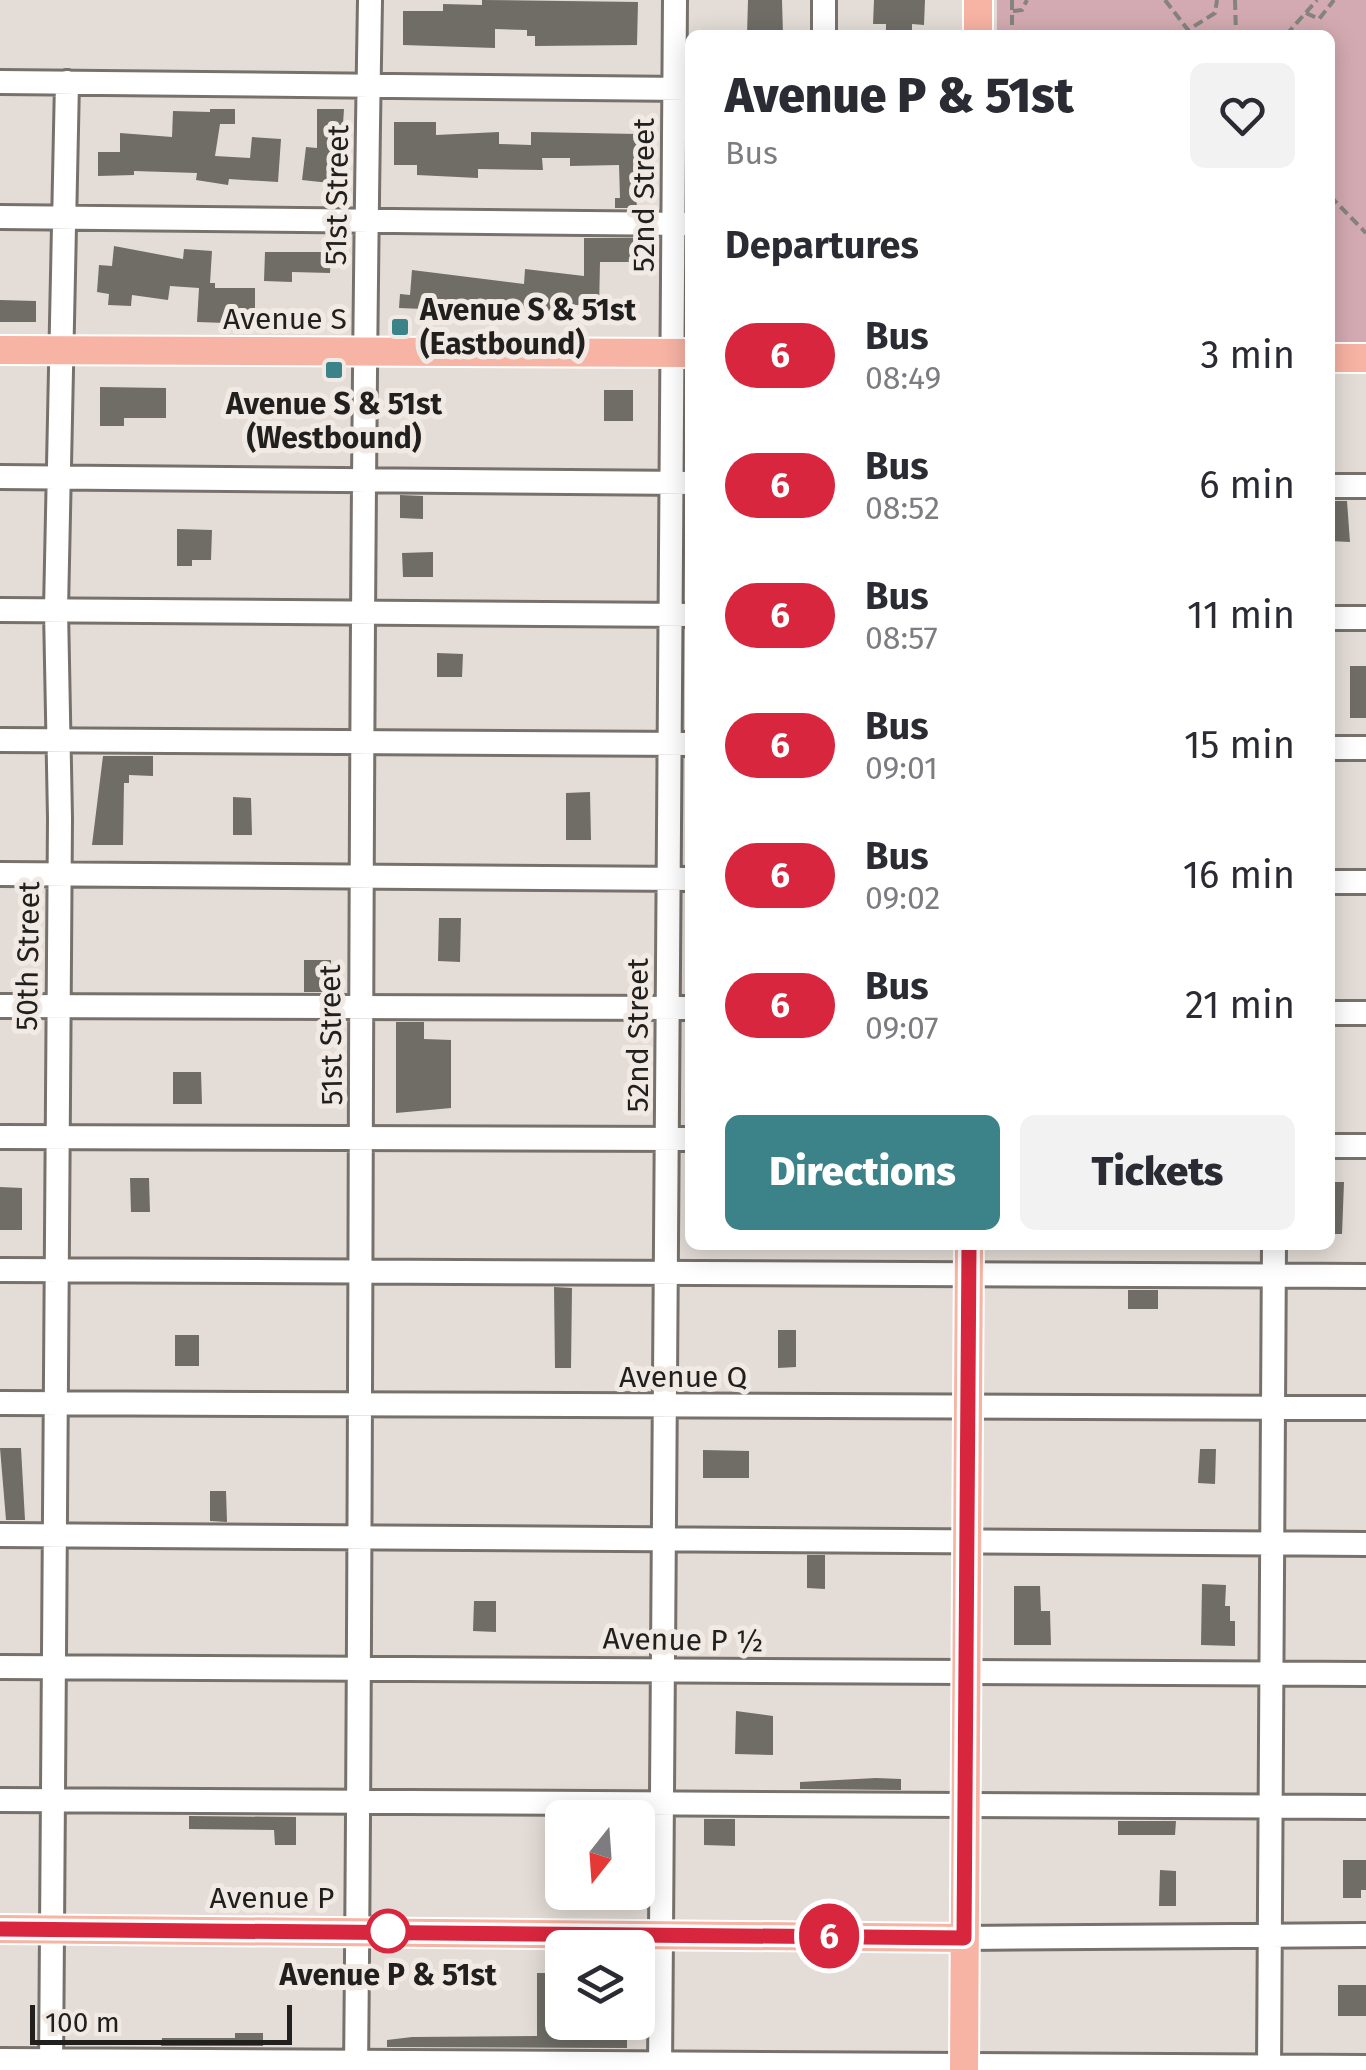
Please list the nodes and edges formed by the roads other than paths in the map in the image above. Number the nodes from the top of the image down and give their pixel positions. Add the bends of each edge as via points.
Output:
1 (370, 0) edge
2 (675, 0) edge
3 (824, 0) edge
4 (978, 0) edge
5 (824, 30) edge
6 (978, 30) edge
7 (0, 82) edge
8 (68, 82) junction
9 (368, 86) junction
10 (682, 89) edge
11 (0, 217) edge
12 (64, 217) junction
13 (366, 220) junction
14 (682, 224) edge
15 (0, 350) edge
16 (62, 350) junction
17 (364, 352) junction
18 (681, 353) edge
19 (1335, 358) edge
20 (1366, 358) edge
21 (0, 477) edge
22 (59, 477) junction
23 (362, 480) junction
24 (681, 483) edge
25 (1335, 486) edge
26 (1366, 486) edge
27 (0, 610) edge
28 (56, 610) junction
29 (360, 612) junction
30 (680, 615) edge
31 (1335, 618) edge
32 (1366, 618) edge
33 (0, 740) edge
34 (58, 740) junction
35 (360, 742) junction
36 (680, 744) edge
37 (1335, 748) edge
38 (1366, 748) edge
39 (0, 874) edge
40 (59, 874) junction
41 (360, 876) junction
42 (679, 879) edge
43 (1335, 882) edge
44 (1366, 882) edge
45 (0, 1006) edge
46 (57, 1006) junction
47 (361, 1008) junction
48 (679, 1008) edge
49 (1335, 1013) edge
50 (1366, 1013) edge
51 (0, 1138) edge
52 (56, 1138) junction
53 (678, 1139) edge
54 (362, 1140) junction
55 (1335, 1146) edge
56 (1366, 1146) edge
57 (969, 1250) edge
58 (1274, 1250) edge
59 (0, 1270) edge
60 (56, 1270) junction
61 (362, 1270) junction
62 (666, 1272) junction
63 (969, 1276) junction
64 (1274, 1276) junction
65 (1366, 1276) edge
66 (0, 1403) edge
67 (55, 1403) junction
68 (360, 1403) junction
69 (665, 1407) junction
70 (968, 1408) junction
71 (1273, 1408) junction
72 (1366, 1408) edge
73 (0, 1535) edge
74 (54, 1536) junction
75 (358, 1537) junction
76 (664, 1539) junction
77 (967, 1541) junction
78 (1272, 1543) junction
79 (1366, 1544) edge
80 (0, 1666) edge
81 (356, 1666) junction
82 (52, 1667) junction
83 (663, 1670) junction
84 (966, 1674) junction
85 (1271, 1674) junction
86 (1366, 1674) edge
87 (0, 1800) edge
88 (54, 1800) junction
89 (358, 1802) junction
90 (662, 1803) junction
91 (966, 1805) junction
92 (1270, 1806) junction
93 (1366, 1807) edge
94 (0, 1929) edge
95 (54, 1930) junction
96 (357, 1931) junction
97 (661, 1934) junction
98 (1270, 1935) junction
99 (1366, 1936) edge
100 (964, 1938) junction
101 (0, 2060) edge
102 (51, 2065) edge
103 (356, 2066) edge
104 (660, 2067) edge
105 (1366, 2067) edge
106 (964, 2068) edge
107 (1269, 2068) edge

1 - 9 street, 51st Street
2 - 10 street, 52nd Street
3 - 5 street
4 - 6 main road
7 - 8 street
8 - 9 street
8 - 12 street, 50th Street
9 - 10 street
9 - 13 street, 51st Street
10 - 14 street, 52nd Street
11 - 12 street
12 - 13 street
12 - 16 street, 50th Street
13 - 14 street
13 - 17 street, 51st Street
14 - 18 street, 52nd Street
15 - 16 main road, Avenue S
16 - 17 main road, Avenue S
16 - 22 street, 50th Street
17 - 18 main road, Avenue S
17 - 23 street, 51st Street
18 - 24 street, 52nd Street
19 - 20 main road
21 - 22 street
22 - 23 street
22 - 28 street, 50th Street
23 - 24 street
23 - 29 street, 51st Street
24 - 30 street, 52nd Street
25 - 26 street
27 - 28 street
28 - 29 street
28 - 34 street, 50th Street
29 - 30 street
29 - 35 street, 51st Street
30 - 36 street, 52nd Street
31 - 32 street
33 - 34 street
34 - 35 street
34 - 40 street, 50th Street
35 - 36 street
35 - 41 street, 51st Street
36 - 42 street, 52nd Street
37 - 38 street
39 - 40 street
40 - 41 street
40 - 46 street, 50th Street
41 - 42 street
41 - 47 street, 51st Street
42 - 48 street, 52nd Street
43 - 44 street
45 - 46 street
46 - 47 street
46 - 52 street, 50th Street
47 - 48 street
47 - 54 street, 51st Street
48 - 53 street, 52nd Street
49 - 50 street
51 - 52 street
52 - 54 street
52 - 60 street, 50th Street
53 - 54 street
53 - 62 street, 52nd Street
54 - 61 street, 51st Street
55 - 56 street
57 - 63 main road
58 - 64 street
59 - 60 street
60 - 61 street
60 - 67 street, 50th Street
61 - 62 street
61 - 68 street, 51st Street
62 - 63 street
62 - 69 street, 52nd Street
63 - 64 street
63 - 70 main road
64 - 65 street
64 - 71 street
66 - 67 street, Avenue Q
67 - 68 street, Avenue Q
67 - 74 street, 50th Street
68 - 69 street, Avenue Q
68 - 75 street, 51st Street
69 - 70 street, Avenue Q
69 - 76 street, 52nd Street
70 - 71 street, Avenue Q
70 - 77 main road
71 - 72 street, Avenue Q
71 - 78 street
73 - 74 street
74 - 75 street
74 - 82 street, 50th Street
75 - 76 street
75 - 81 street, 51st Street
76 - 77 street
76 - 83 street, 52nd Street
77 - 78 street
77 - 84 main road
78 - 79 street
78 - 85 street
80 - 82 street, Avenue P ½
81 - 82 street, Avenue P ½
81 - 83 street, Avenue P ½
81 - 89 street, 51st Street
82 - 88 street, 50th Street
83 - 84 street, Avenue P ½
83 - 90 street, 52nd Street
84 - 85 street, Avenue P ½
84 - 91 main road
85 - 86 street, Avenue P ½
85 - 92 street
87 - 88 street
88 - 89 street
88 - 95 street, 50th Street
89 - 90 street
89 - 96 street, 51st Street
90 - 91 street
90 - 97 street, 52nd Street
91 - 92 street
91 - 100 main road
92 - 93 street
92 - 98 street
94 - 95 main road, Avenue P
95 - 96 main road, Avenue P
95 - 102 street, 50th Street
96 - 97 main road, Avenue P
96 - 103 street, 51st Street
97 - 100 main road, Avenue P
97 - 104 street, 52nd Street
98 - 99 street
98 - 100 street
98 - 107 street
100 - 106 main road
101 - 102 street
102 - 103 street
103 - 104 street
104 - 106 street
105 - 107 street
106 - 107 street

